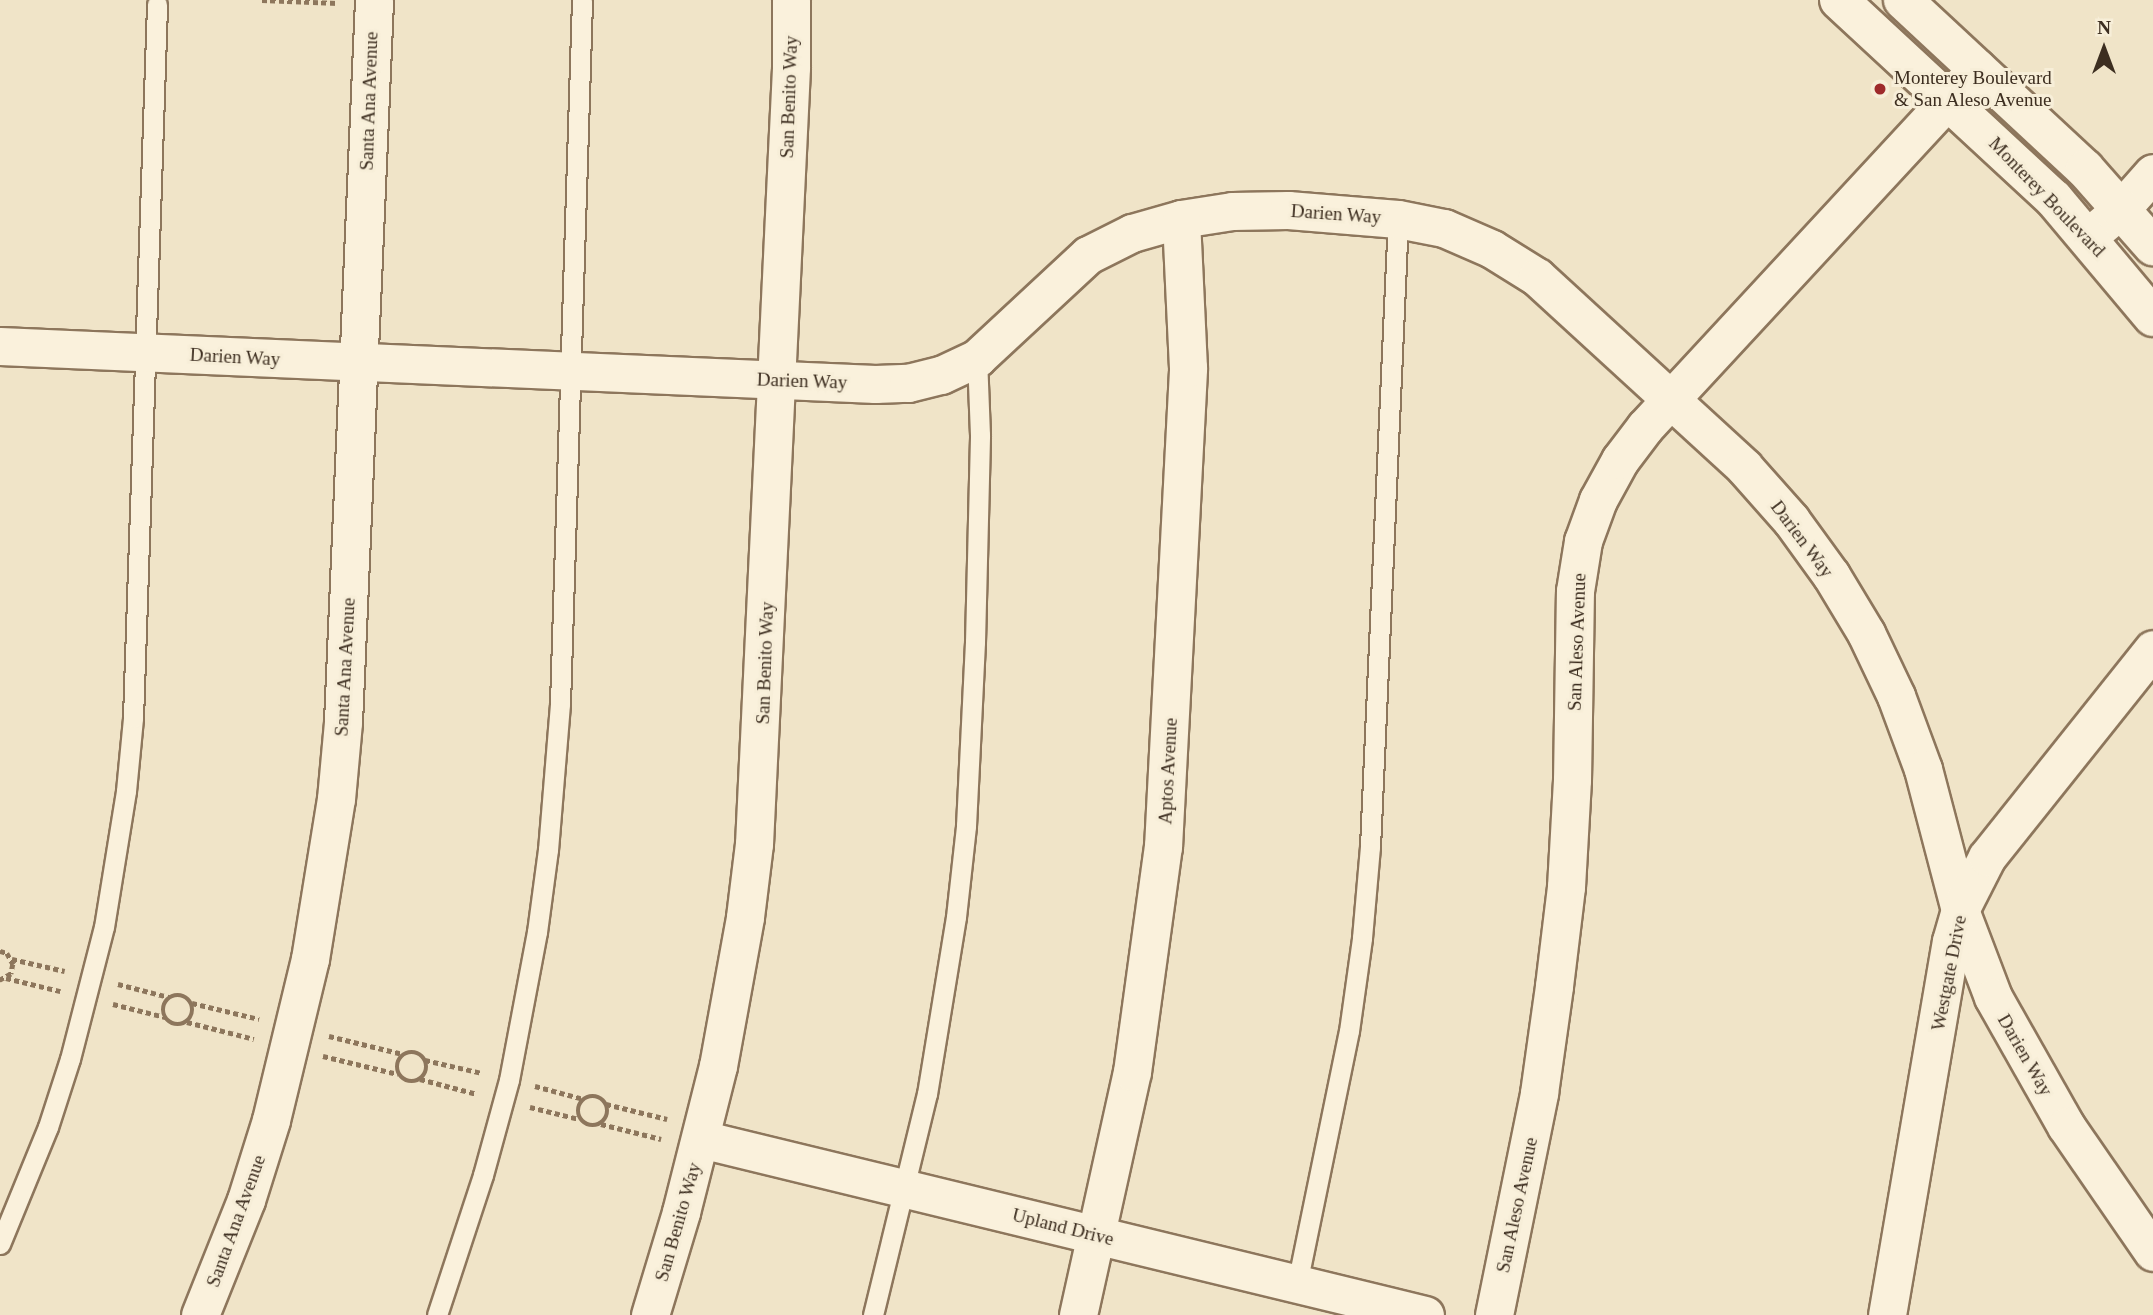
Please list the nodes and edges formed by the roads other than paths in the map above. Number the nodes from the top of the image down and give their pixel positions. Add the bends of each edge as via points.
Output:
1 (582, 0) edge
2 (791, 0) edge
3 (1839, 0) edge
4 (1903, 0) edge
5 (374, 2) edge
6 (157, 4) dead end
7 (1977, 68) junction
8 (1948, 100) junction
9 (2153, 173) edge
10 (2121, 209) junction
11 (1181, 219) junction
12 (1398, 219) junction
13 (2088, 237) junction
14 (2153, 246) edge
15 (2153, 317) edge
16 (0, 346) edge
17 (144, 353) junction
18 (977, 358) junction
19 (358, 362) junction
20 (569, 372) junction
21 (777, 380) junction
22 (1671, 398) junction
23 (2153, 649) edge
24 (1960, 910) junction
25 (701, 1138) junction
26 (906, 1189) junction
27 (1097, 1236) junction
28 (0, 1244) edge
29 (2153, 1252) edge
30 (1297, 1284) junction
31 (200, 1315) edge
32 (437, 1315) edge
33 (650, 1315) edge
34 (873, 1315) edge
35 (1078, 1315) edge
36 (1425, 1315) edge
37 (1494, 1315) edge
38 (1887, 1315) edge

1 - 20 lane via 582,101
2 - 21 street, San Benito Way
3 - 8 main road, Monterey Boulevard
4 - 7 main road
5 - 19 street, Santa Ana Avenue
6 - 17 lane
7 - 8 street, San Aleso Avenue
7 - 10 main road via 2075,159
8 - 13 main road, Monterey Boulevard via 2035,180
8 - 22 street, San Aleso Avenue
9 - 10 street
10 - 13 street
10 - 14 main road
11 - 12 street, Darien Way via 1232,211 1287,210
11 - 18 street, Darien Way via 1132,233 1088,255
11 - 27 street, Aptos Avenue via 1188,368 1163,847 1132,1072
12 - 22 street, Darien Way via 1444,228 1492,248 1536,277
12 - 30 lane via 1362,938 1346,1043
13 - 15 main road, Monterey Boulevard
16 - 17 street, Darien Way
17 - 19 street, Darien Way
17 - 28 lane via 132,718 116,860 70,1059
18 - 21 street, Darien Way via 941,375 908,383
18 - 26 lane via 980,435 966,826 944,1003
19 - 20 street, Darien Way
19 - 31 street, Santa Ana Avenue via 343,722 325,878 271,1120
20 - 21 street, Darien Way
20 - 32 lane via 560,704 539,918 503,1100
21 - 25 street, San Benito Way via 754,844 735,980
22 - 24 street, Darien Way via 1744,467 1791,520 1866,633 1923,769
22 - 37 street, San Aleso Avenue via 1620,460 1583,541 1575,591 1572,780 1554,986 1537,1106
23 - 24 street, Westgate Drive via 1987,857
24 - 29 street, Darien Way via 1993,997 2023,1054 2066,1126
24 - 38 street, Westgate Drive
25 - 26 street, Upland Drive
25 - 33 street, San Benito Way
26 - 27 street, Upland Drive
26 - 34 lane
27 - 30 street, Upland Drive
27 - 35 street, Aptos Avenue
30 - 36 street, Upland Drive

